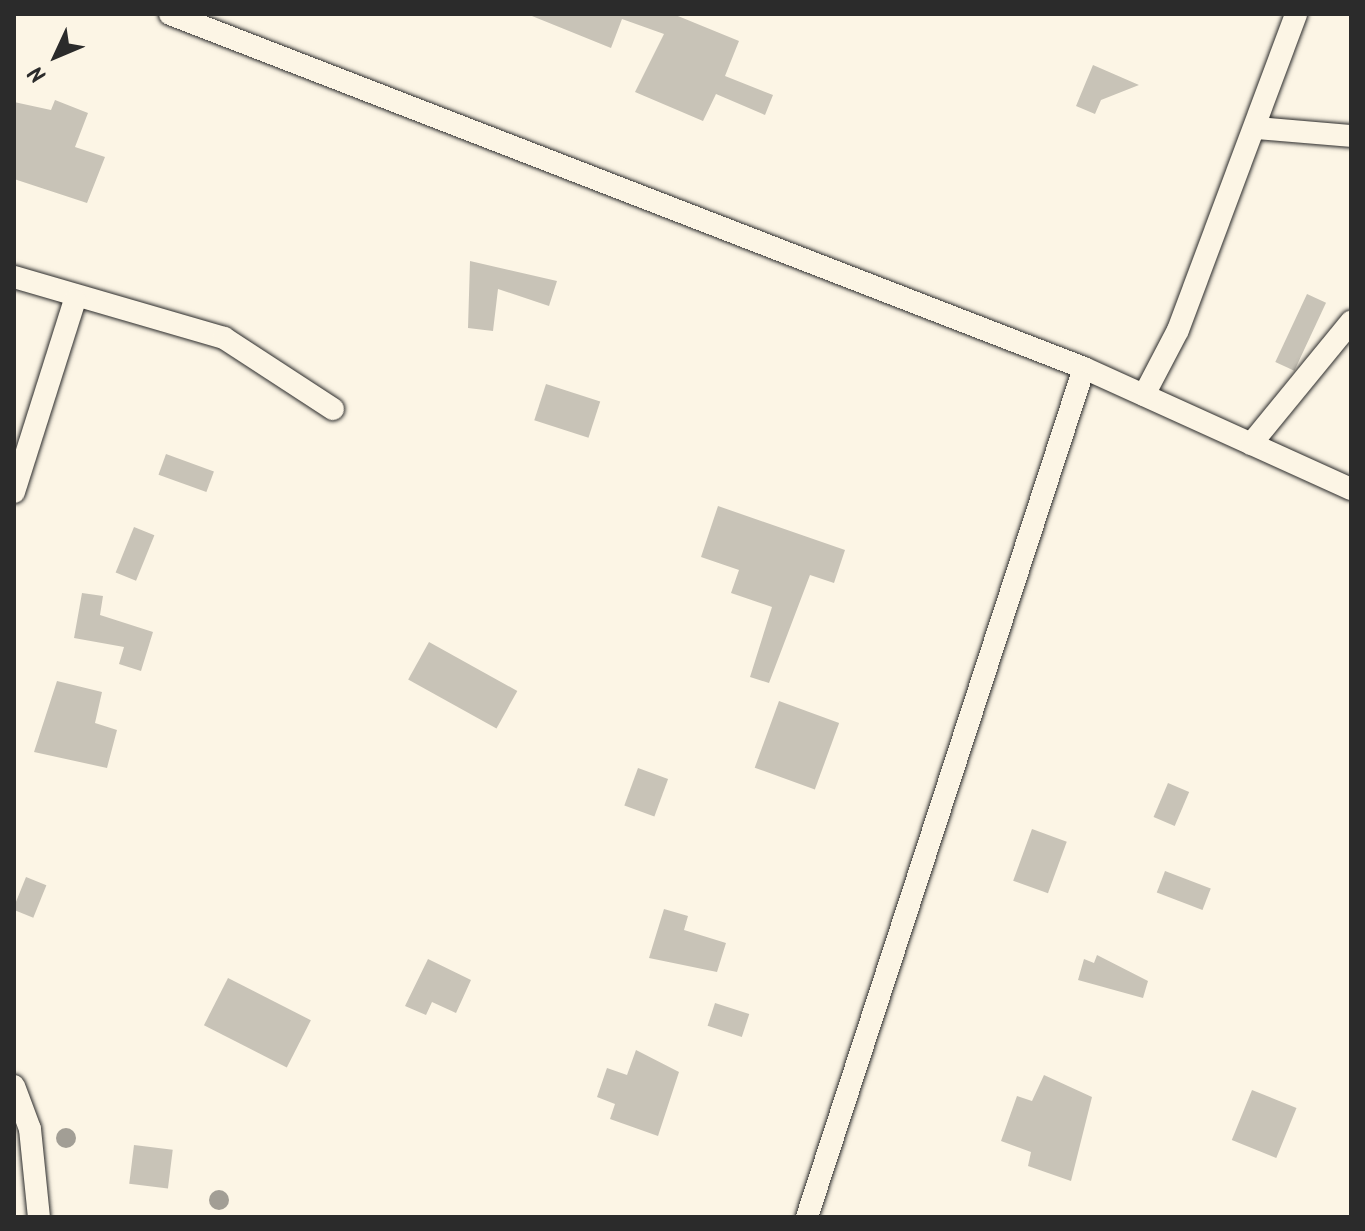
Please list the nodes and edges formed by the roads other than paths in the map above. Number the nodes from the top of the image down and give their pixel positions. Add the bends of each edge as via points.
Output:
1 (170, 14) edge
2 (1296, 14) edge
3 (1256, 128) junction
4 (1351, 136) edge
5 (14, 277) edge
6 (75, 300) junction
7 (1351, 322) edge
8 (1084, 368) junction
9 (1144, 395) junction
10 (333, 409) dead end
11 (1251, 444) junction
12 (1351, 489) edge
13 (14, 492) edge
14 (14, 1086) edge
15 (39, 1217) edge
16 (807, 1217) edge

1 - 8 street
2 - 3 street
3 - 4 street
3 - 9 street via 1178,330
5 - 6 street
6 - 10 street via 224,338
6 - 13 street
7 - 11 street
8 - 9 street
8 - 16 street
9 - 11 street
11 - 12 street
14 - 15 street via 30,1129

